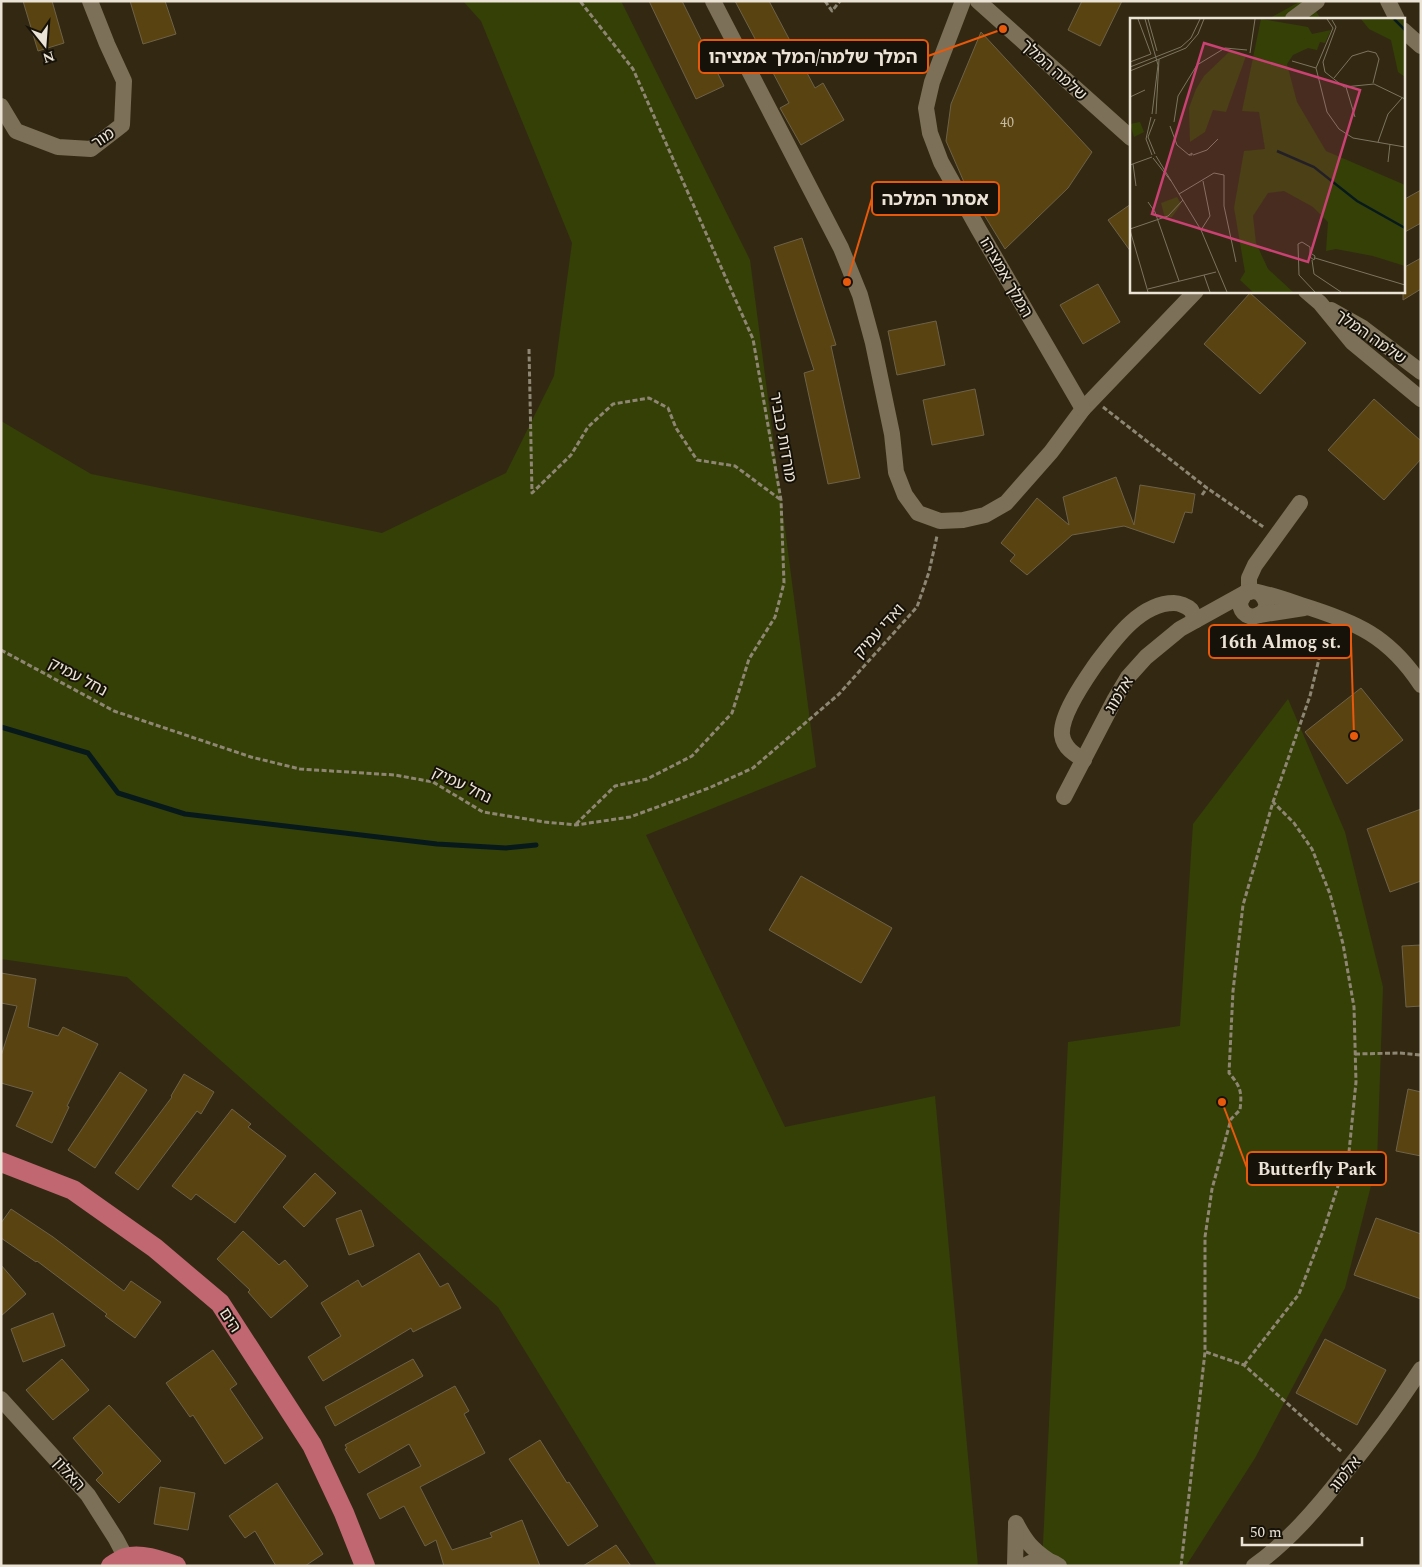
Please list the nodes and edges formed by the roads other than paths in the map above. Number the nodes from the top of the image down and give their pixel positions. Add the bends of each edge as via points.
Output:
1 (90, 1) edge
2 (713, 1) edge
3 (963, 1) edge
4 (978, 1) edge
5 (1317, 1) edge
6 (1388, 1) edge
7 (1294, 18) edge
8 (1396, 18) edge
9 (1404, 31) edge
10 (1421, 46) edge
11 (1, 106) edge
12 (1130, 137) edge
13 (1195, 292) edge
14 (1307, 292) edge
15 (1320, 303) junction
16 (1421, 372) edge
17 (1421, 399) edge
18 (1088, 404) junction
19 (1300, 503) dead end
20 (1252, 593) junction
21 (1308, 608) junction
22 (1253, 616) junction
23 (1200, 619) junction
24 (1421, 685) edge
25 (1084, 760) junction
26 (1064, 797) dead end
27 (1, 1162) edge
28 (1421, 1369) edge
29 (1, 1399) edge
30 (119, 1562) edge
31 (1054, 1563) edge
32 (176, 1566) edge
33 (364, 1566) edge
34 (1015, 1566) edge
35 (1024, 1566) edge
36 (1254, 1566) edge

1 - 11 street, מור via 124,81 122,125 91,149 58,147 16,131
2 - 18 street via 841,248 860,295 892,434 896,472 904,495 918,513 940,521 963,520 985,515 1006,503
3 - 18 street, המלך אמציהו via 932,82 926,108 930,133 941,162 979,230
4 - 12 street, שלמה המלך
5 - 7 street
6 - 8 street
9 - 10 street
13 - 18 street
14 - 15 street, שלמה המלך
15 - 16 street, שלמה המלך via 1362,328
15 - 17 street, שלמה המלך via 1352,342
19 - 20 street via 1251,572
20 - 21 street
20 - 22 street via 1241,599 1240,606 1241,610
20 - 22 street via 1265,599 1266,606 1263,612
20 - 23 street, אלמוג
21 - 22 street
21 - 24 street via 1330,614 1389,646
22 - 23 street
23 - 25 street, אלמוג via 1163,642 1128,677
23 - 25 street via 1178,603 1164,603 1152,607 1117,636 1080,686 1063,723 1064,742
25 - 26 street, אלמוג
27 - 33 main road, הים via 73,1190 155,1248 220,1303 312,1445 344,1513
28 - 36 street, אלמוג via 1354,1462 1296,1529
29 - 30 street, האלון via 88,1495 116,1539
30 - 32 main road via 155,1559
31 - 34 street via 1034,1550 1016,1523
31 - 35 street via 1039,1560

